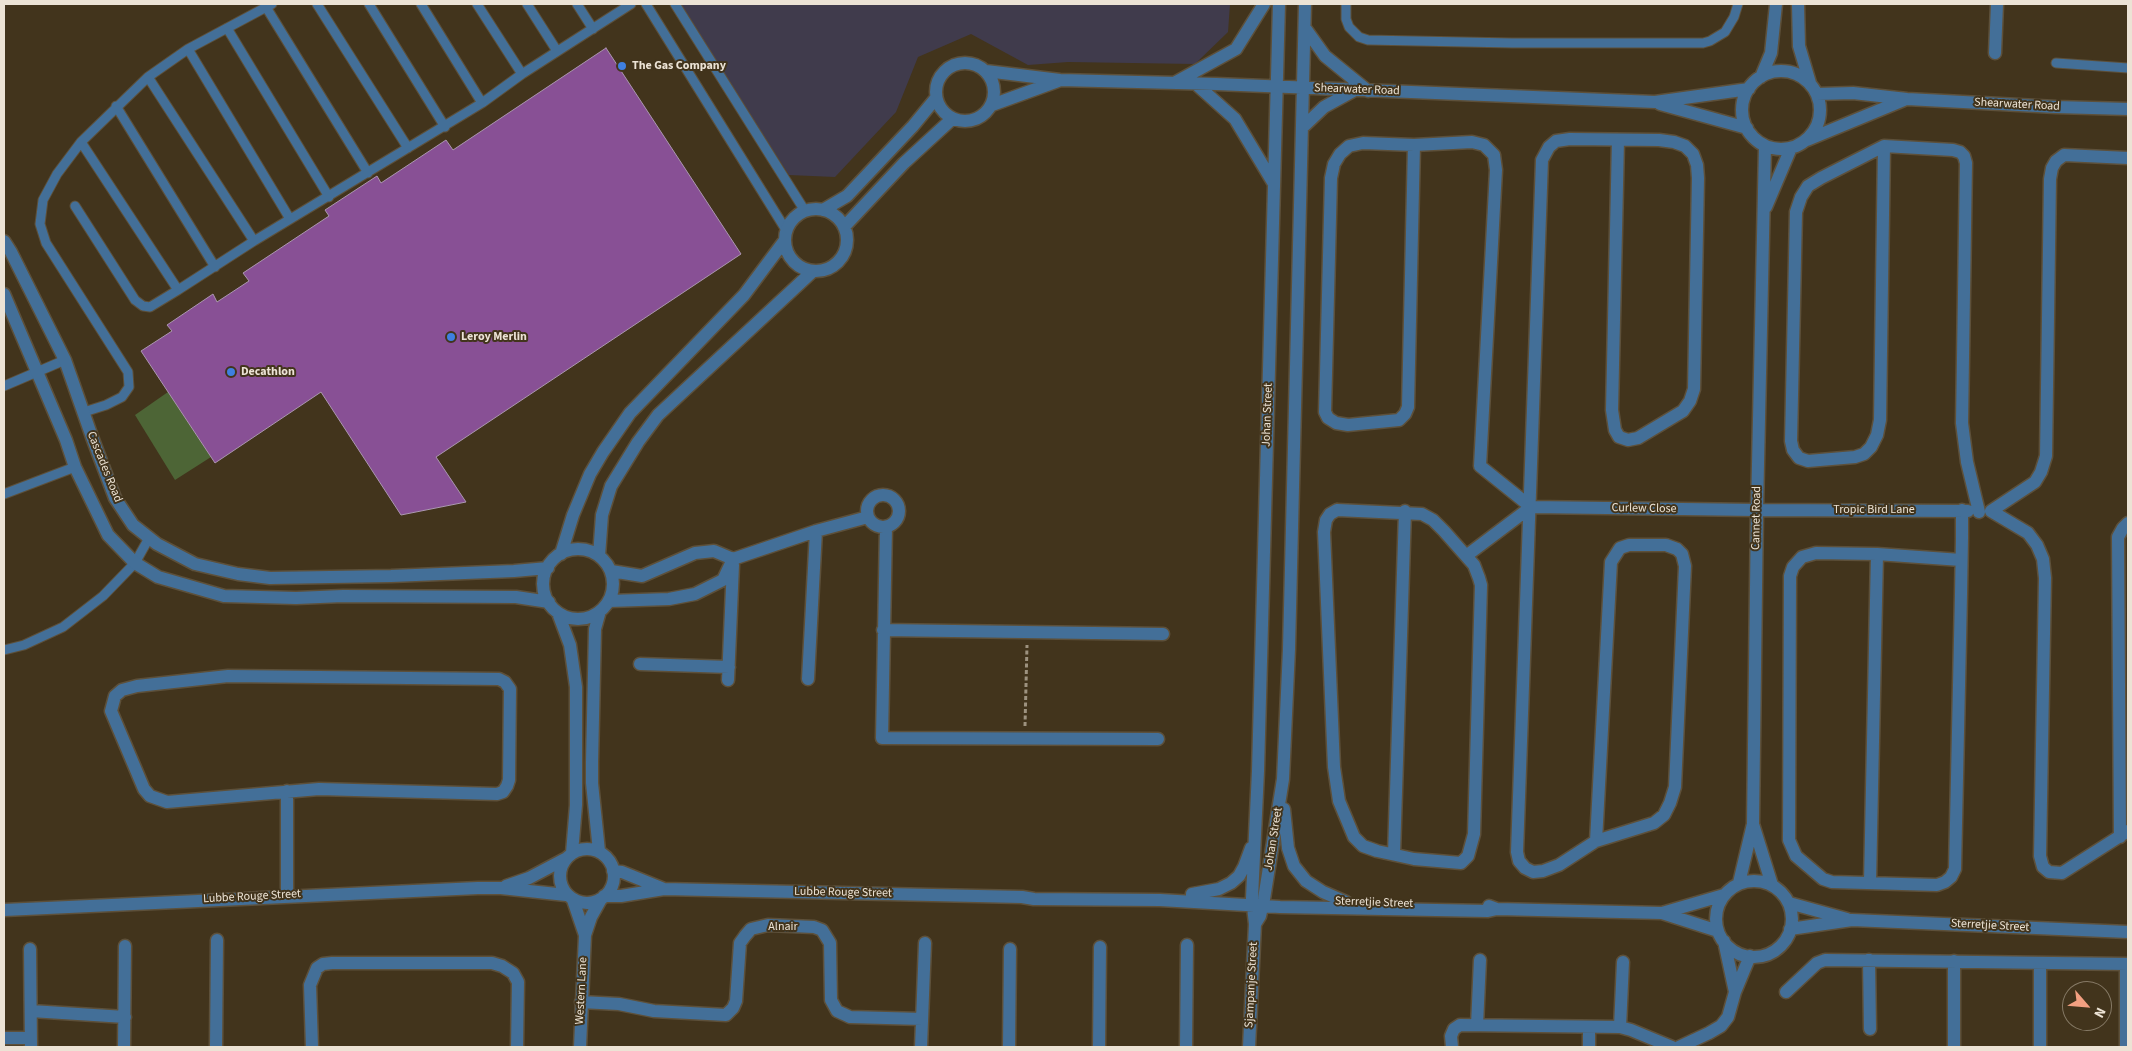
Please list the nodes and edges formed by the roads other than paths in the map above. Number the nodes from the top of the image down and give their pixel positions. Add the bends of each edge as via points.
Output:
1 (317, 4) edge
2 (369, 4) edge
3 (420, 4) edge
4 (477, 4) edge
5 (527, 4) edge
6 (577, 4) edge
7 (631, 4) edge
8 (646, 4) edge
9 (675, 4) edge
10 (1264, 4) edge
11 (1279, 4) edge
12 (1305, 4) edge
13 (1346, 4) edge
14 (1738, 4) edge
15 (1776, 4) edge
16 (1798, 4) edge
17 (1996, 4) edge
18 (269, 5) edge
19 (227, 28) junction
20 (1305, 28) junction
21 (593, 29) junction
22 (188, 50) junction
23 (557, 51) junction
24 (1995, 53) dead end
25 (2056, 63) dead end
26 (2128, 68) edge
27 (986, 71) junction
28 (522, 74) junction
29 (148, 77) junction
30 (1761, 77) junction
31 (1060, 80) junction
32 (1174, 83) junction
33 (1196, 84) junction
34 (1277, 87) junction
35 (1304, 88) junction
36 (1813, 89) junction
37 (1355, 90) junction
38 (1368, 90) junction
39 (1749, 90) junction
40 (936, 98) junction
41 (1907, 99) junction
42 (1655, 102) junction
43 (482, 103) junction
44 (992, 105) junction
45 (116, 106) junction
46 (2128, 109) edge
47 (952, 119) junction
48 (445, 127) junction
49 (1303, 127) junction
50 (1747, 128) junction
51 (1618, 140) junction
52 (1805, 141) junction
53 (81, 142) junction
54 (1414, 145) junction
55 (1766, 146) junction
56 (1884, 146) junction
57 (408, 148) junction
58 (1791, 148) junction
59 (2128, 158) edge
60 (368, 172) junction
61 (1274, 184) junction
62 (329, 197) junction
63 (75, 206) dead end
64 (823, 210) junction
65 (805, 211) junction
66 (1764, 212) junction
67 (290, 219) junction
68 (844, 227) junction
69 (785, 235) junction
70 (4, 241) edge
71 (254, 241) junction
72 (215, 267) junction
73 (813, 271) junction
74 (178, 290) junction
75 (4, 294) edge
76 (65, 360) junction
77 (36, 372) junction
78 (4, 386) edge
79 (84, 412) junction
80 (76, 467) junction
81 (4, 494) edge
82 (1531, 507) junction
83 (1757, 510) junction
84 (1962, 510) junction
85 (1985, 511) junction
86 (1405, 512) junction
87 (868, 517) junction
88 (2128, 523) edge
89 (886, 528) junction
90 (816, 531) junction
91 (149, 538) junction
92 (561, 554) junction
93 (1877, 554) junction
94 (599, 556) junction
95 (1466, 556) junction
96 (733, 559) junction
97 (1961, 560) junction
98 (135, 563) junction
99 (548, 568) junction
100 (611, 572) junction
101 (609, 601) junction
102 (549, 602) junction
103 (600, 611) junction
104 (558, 613) junction
105 (883, 630) junction
106 (1163, 634) dead end
107 (4, 650) edge
108 (640, 664) dead end
109 (729, 667) junction
110 (808, 679) dead end
111 (728, 680) dead end
112 (1158, 739) dead end
113 (1283, 780) junction
114 (288, 791) junction
115 (1753, 824) junction
116 (1257, 826) junction
117 (2124, 834) edge
118 (1596, 841) junction
119 (599, 851) junction
120 (1394, 854) junction
121 (568, 856) junction
122 (613, 871) junction
123 (1870, 882) junction
124 (1739, 883) junction
125 (1772, 885) junction
126 (501, 888) junction
127 (664, 889) junction
128 (1192, 894) junction
129 (287, 895) junction
130 (1724, 895) junction
131 (570, 897) junction
132 (1022, 897) junction
133 (603, 898) junction
134 (1258, 901) junction
135 (1346, 902) junction
136 (1789, 903) junction
137 (1497, 909) junction
138 (4, 910) edge
139 (1662, 914) junction
140 (1852, 920) junction
141 (1790, 929) junction
142 (2128, 932) edge
143 (585, 935) junction
144 (1721, 936) junction
145 (217, 940) dead end
146 (925, 943) dead end
147 (1187, 945) dead end
148 (125, 946) dead end
149 (1100, 947) dead end
150 (30, 949) dead end
151 (1010, 949) dead end
152 (1750, 956) junction
153 (1480, 960) dead end
154 (1869, 960) junction
155 (1623, 962) dead end
156 (1954, 962) junction
157 (2040, 963) junction
158 (2127, 964) edge
159 (1735, 992) junction
160 (1786, 992) dead end
161 (581, 1002) junction
162 (31, 1011) junction
163 (124, 1017) junction
164 (922, 1019) junction
165 (1477, 1025) junction
166 (1589, 1027) junction
167 (1620, 1028) junction
168 (1870, 1029) dead end
169 (4, 1038) edge
170 (31, 1043) edge
171 (124, 1047) edge
172 (216, 1047) edge
173 (312, 1047) edge
174 (517, 1047) edge
175 (580, 1047) edge
176 (921, 1047) edge
177 (1009, 1047) edge
178 (1099, 1047) edge
179 (1186, 1047) edge
180 (1249, 1047) edge
181 (1452, 1047) edge
182 (1589, 1047) edge
183 (1672, 1047) edge
184 (1679, 1047) edge
185 (1954, 1047) edge
186 (2040, 1047) edge
187 (2126, 1047) edge

1 - 57 lane
2 - 48 lane
3 - 43 lane
4 - 28 lane
5 - 23 lane
6 - 21 lane
7 - 21 lane
8 - 69 lane
9 - 65 lane
10 - 32 street via 1236,49
11 - 34 street, Johan Street
12 - 20 street, Johan Street
13 - 14 lane via 1349,27 1359,37 1368,40 1550,43 1710,41 1730,25
15 - 30 street via 1771,53
16 - 36 street via 1799,46
17 - 24 street
18 - 19 lane
18 - 60 lane
19 - 22 lane
19 - 62 lane
20 - 35 street, Johan Street
20 - 38 street via 1325,56
21 - 23 lane
22 - 29 lane
22 - 67 lane
23 - 28 lane
25 - 26 lane
27 - 31 street, Shearwater Road
27 - 40 street via 969,63 951,66 938,79
27 - 44 street via 994,87
28 - 43 lane
29 - 45 lane
29 - 71 lane
30 - 36 street via 1787,71 1799,75
30 - 39 street
31 - 32 street, Shearwater Road
31 - 44 street, Shearwater Road
32 - 33 street, Shearwater Road
33 - 34 street, Shearwater Road
33 - 61 street via 1235,119
34 - 35 street, Shearwater Road
34 - 61 street, Johan Street
35 - 37 street, Shearwater Road
35 - 49 street, Johan Street
36 - 41 street, Shearwater Road
36 - 52 street via 1820,106 1819,119
37 - 38 street, Shearwater Road
37 - 49 street via 1324,107
38 - 42 street, Shearwater Road
39 - 42 street, Shearwater Road
39 - 50 street via 1743,108
40 - 47 street
40 - 64 street via 847,196
41 - 46 street, Shearwater Road
41 - 52 street, Shearwater Road
42 - 50 street, Shearwater Road
43 - 48 lane
44 - 47 street via 979,119 961,122
45 - 53 lane
45 - 72 lane
47 - 68 street via 904,163
48 - 57 lane
49 - 113 street, Johan Street
50 - 55 street
51 - 51 street via 1659,140 1685,146 1693,154 1698,178 1694,389 1683,411 1638,438 1628,440 1619,437 1612,420
51 - 82 street via 1556,140 1548,147 1542,160
52 - 58 street
53 - 74 lane
53 - 79 lane via 57,174 43,200 40,224 46,243 124,365 130,380 122,397
54 - 54 street via 1363,143 1349,146 1334,164 1325,412 1336,423 1348,425 1399,420 1408,408
54 - 82 street via 1472,142 1484,145 1494,154 1496,170 1480,466
55 - 58 street
55 - 66 street, Cannet Road
56 - 56 street via 1808,186 1796,212 1791,441 1799,458 1808,461 1864,454 1872,447 1877,435 1880,420
56 - 85 street via 1953,150 1964,156 1966,163 1962,423 1967,462
57 - 60 lane
58 - 66 street, Cannet Road
59 - 85 street via 2064,155 2052,168 2046,456 2035,482
60 - 62 lane
61 - 116 street, Johan Street
62 - 67 lane
63 - 74 lane via 139,304 150,307
64 - 65 street
64 - 68 street via 839,219
65 - 69 street via 790,222
66 - 83 street, Cannet Road
67 - 71 lane
68 - 73 street via 843,254 831,267
69 - 73 street via 786,249 796,264
69 - 92 street via 744,294 630,413 590,474
70 - 76 street, Cascades Road
71 - 72 lane
72 - 74 lane
73 - 94 street via 653,422 612,486 602,515
75 - 77 street, Cascades Road
76 - 77 lane
76 - 79 street, Cascades Road
77 - 78 lane
77 - 80 street, Cascades Road
79 - 91 street, Cascades Road via 115,498 133,525
80 - 81 lane
80 - 98 street, Cascades Road via 108,535
82 - 83 street, Curlew Close
82 - 95 street
82 - 118 street via 1519,861 1532,872 1543,871 1559,865
83 - 84 street, Tropic Bird Lane
83 - 115 street, Cannet Road
84 - 85 street, Tropic Bird Lane
84 - 97 street
85 - 117 street via 2028,533 2043,559 2040,856 2043,866 2049,872 2062,873
86 - 95 street via 1422,514 1433,520
86 - 120 street
86 - 120 street via 1337,510 1326,520 1324,532 1334,767 1339,801 1354,837 1363,846
87 - 89 street via 875,525
87 - 89 street via 868,507 874,498 884,495 894,498 899,507 898,518
87 - 90 street
88 - 117 street via 2118,537
89 - 105 street
90 - 96 street
90 - 110 street
91 - 98 lane
91 - 99 street, Cascades Road via 187,561 238,574 270,578
92 - 94 street via 580,550
92 - 99 street
93 - 97 street
93 - 123 street
93 - 123 street via 1816,553 1802,557 1790,576 1789,840 1796,856 1823,879
94 - 100 street
95 - 120 street via 1474,566 1481,585 1472,845 1461,863
96 - 100 street via 714,551 695,553 642,576
96 - 101 street via 723,580 695,594 669,600
96 - 109 street
97 - 123 street via 1956,869 1951,877 1937,885
98 - 102 street, Cascades Road via 158,577 224,596 516,597
98 - 107 lane via 103,596 63,627 24,645
99 - 102 street via 544,587
100 - 101 street via 613,581
101 - 103 street
102 - 104 street
103 - 104 street via 576,619
103 - 119 street via 595,630 592,762
104 - 121 street via 570,645 576,687 576,805
105 - 106 street
105 - 112 street via 882,738
108 - 109 street
109 - 111 street
113 - 134 street, Johan Street
113 - 135 street, Johan Street via 1285,826 1294,866 1306,881
114 - 114 street via 503,792 509,780 510,689 505,682 498,680 228,676 137,686 122,690 115,696 111,711 144,789 150,796 167,802
114 - 129 street
115 - 124 street, Cannet Road
115 - 125 street, Cannet Road
116 - 128 street, Johan Street via 1239,876 1219,889
116 - 134 street, Johan Street
118 - 118 street via 1654,823 1664,814 1675,787 1685,566 1682,554 1666,545 1629,545 1620,548 1611,562
119 - 121 street via 581,849
119 - 122 street via 607,857
121 - 126 street, Lubbe Rouge Street via 529,878
121 - 131 street via 559,877 561,886
122 - 127 street, Lubbe Rouge Street
122 - 133 street via 612,884
124 - 125 street via 1759,881
124 - 130 street
125 - 136 street
126 - 129 street, Lubbe Rouge Street
126 - 131 street, Lubbe Rouge Street
127 - 132 street, Lubbe Rouge Street
127 - 133 street, Lubbe Rouge Street
128 - 132 street, Lubbe Rouge Street via 1038,892
128 - 134 street, Lubbe Rouge Street
129 - 138 street, Lubbe Rouge Street
130 - 139 street, Sterretjie Street
130 - 144 street via 1716,916
131 - 133 street via 583,903
131 - 143 street, Western Lane
132 - 134 street, Lubbe Rouge Street via 1034,900
133 - 143 street, Western Lane via 590,917
134 - 135 street, Sterretjie Street
134 - 137 street, Sterretjie Street via 1478,911
134 - 180 street, Sjampanje Street
135 - 137 street, Sterretjie Street via 1487,906
136 - 140 street, Sterretjie Street
136 - 141 street
137 - 139 street, Sterretjie Street
139 - 144 street, Sterretjie Street
140 - 141 street, Sterretjie Street
140 - 142 street, Sterretjie Street
141 - 152 street via 1777,949
143 - 161 street, Western Lane
144 - 152 street via 1732,950
144 - 159 street
145 - 172 street
146 - 164 street
147 - 179 street
148 - 163 street
149 - 178 street
150 - 162 street
151 - 177 street
152 - 159 street
153 - 165 street
154 - 156 street
154 - 160 street via 1824,960
154 - 168 street
155 - 167 street
156 - 157 street
156 - 185 street
157 - 158 street
157 - 186 street
158 - 187 street
159 - 184 street via 1732,1009 1721,1026
161 - 164 street, Alnair via 726,1015 736,1001 740,943 751,929 768,925 814,927 822,930 830,943 830,1000 836,1011 850,1017
161 - 175 street, Western Lane
162 - 163 street
162 - 170 street
163 - 171 street
164 - 176 street
165 - 166 street
165 - 181 street via 1460,1025 1454,1029
166 - 167 street
166 - 182 street
167 - 183 street
169 - 170 street
173 - 174 street via 310,985 317,968 332,962 492,963 502,966 513,973 518,982

